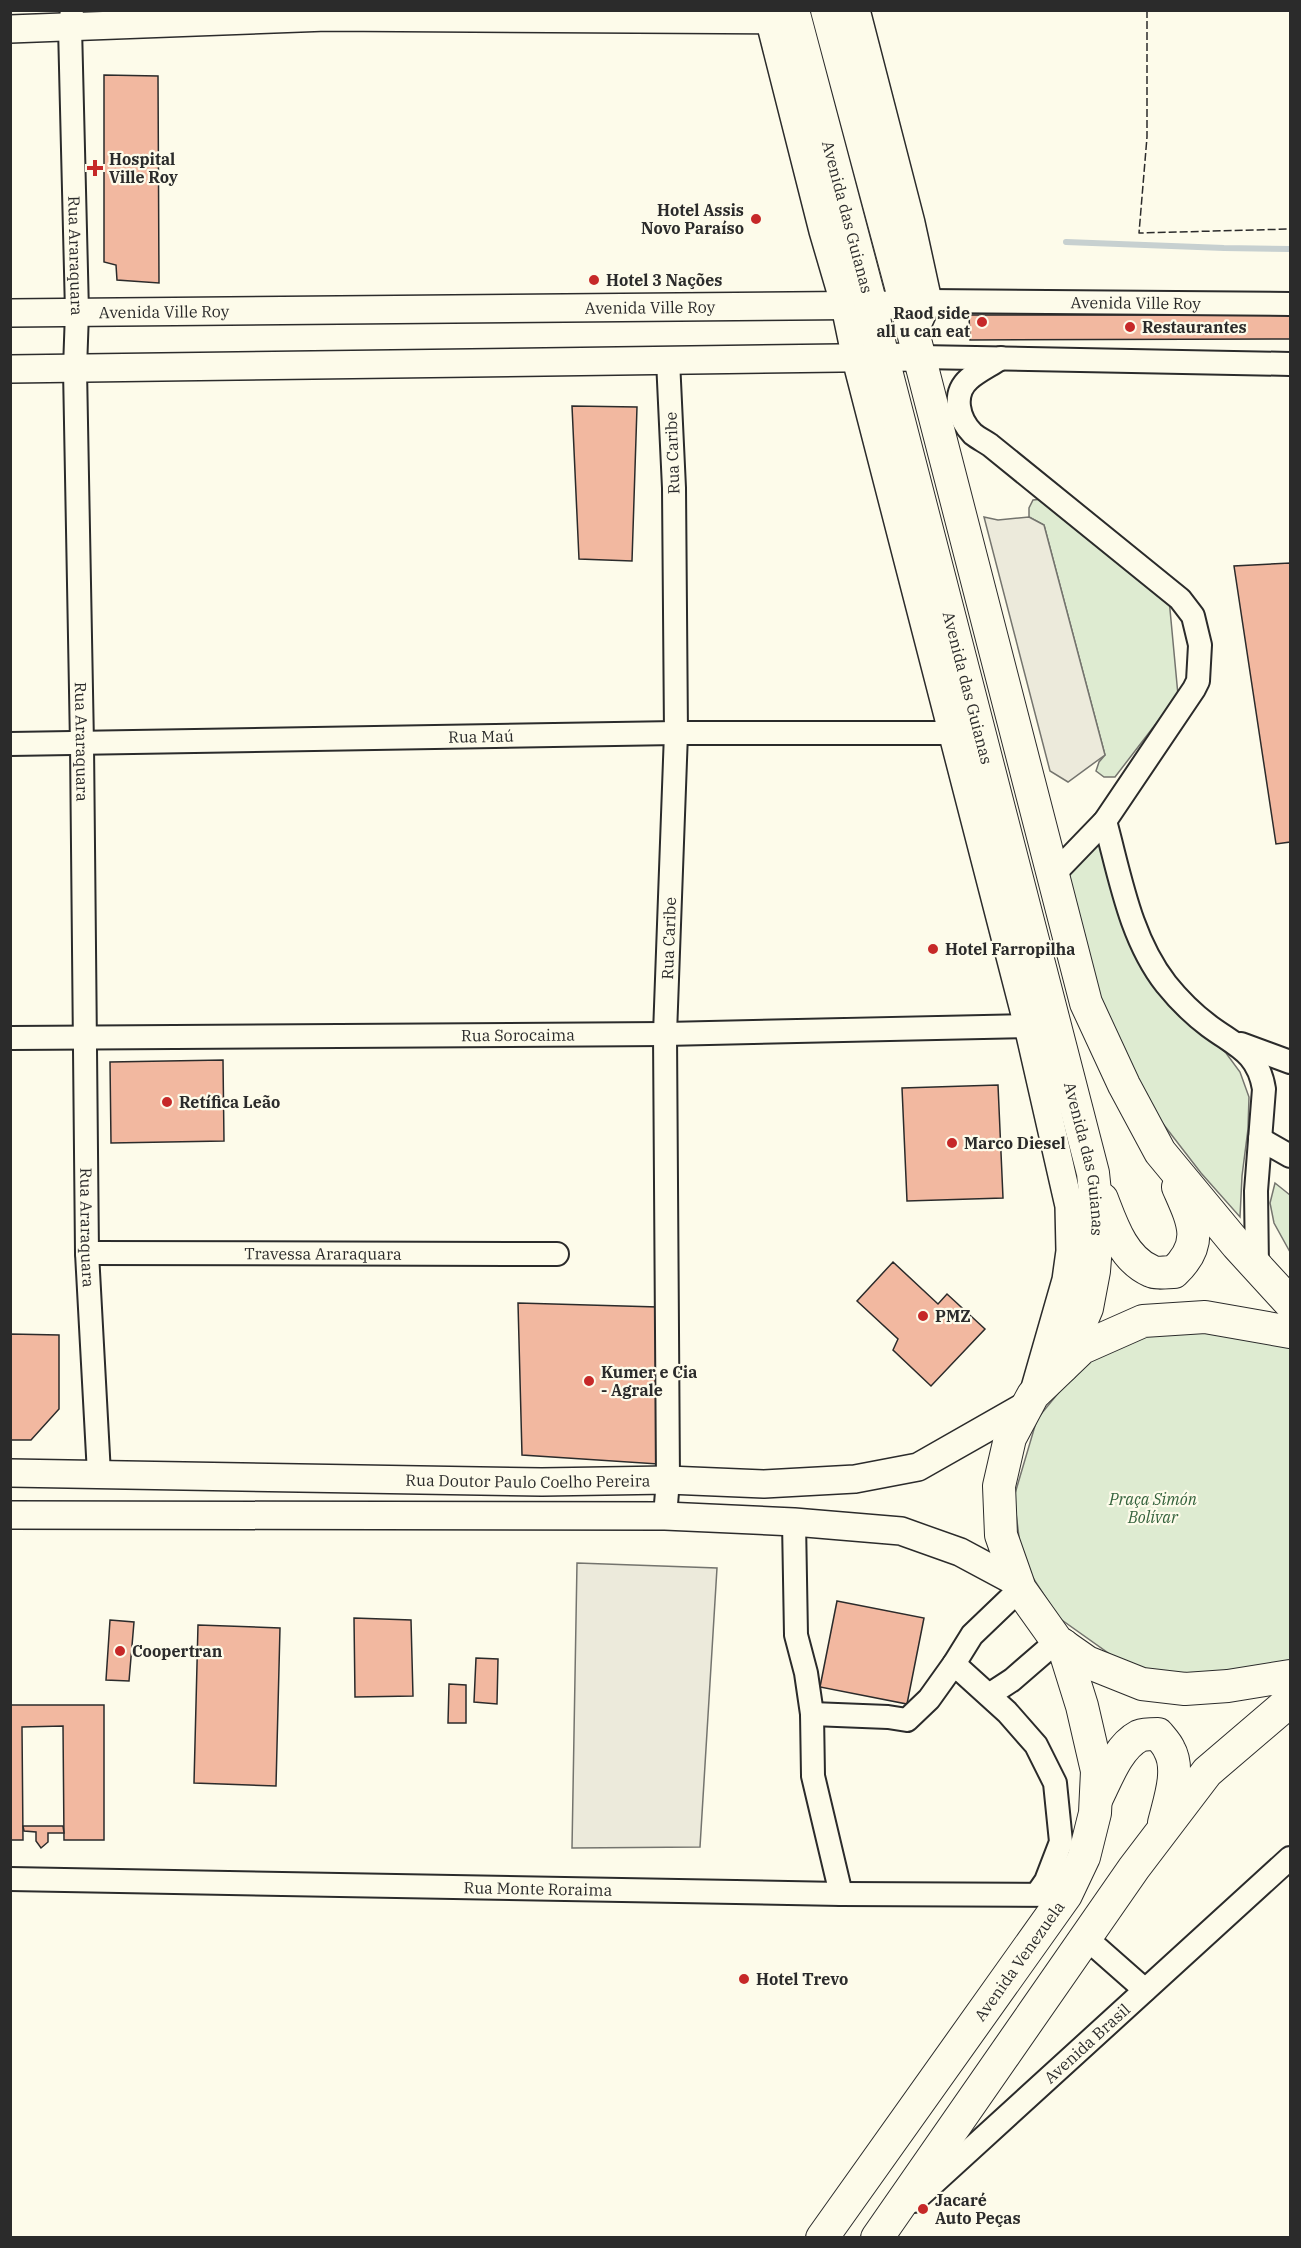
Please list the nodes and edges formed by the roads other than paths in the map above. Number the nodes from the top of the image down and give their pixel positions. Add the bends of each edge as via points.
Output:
1 (827, 10) edge
2 (856, 10) edge
3 (327, 14) edge
4 (781, 15) edge
5 (71, 19) edge
6 (10, 29) edge
7 (1290, 304) edge
8 (858, 306) junction
9 (77, 312) junction
10 (10, 313) edge
11 (917, 324) junction
12 (1001, 358) junction
13 (870, 359) junction
14 (668, 360) junction
15 (1290, 364) edge
16 (10, 369) edge
17 (75, 369) junction
18 (676, 733) junction
19 (952, 733) junction
20 (10, 744) edge
21 (82, 744) junction
22 (1105, 821) junction
23 (1052, 876) junction
24 (1028, 1026) junction
25 (664, 1034) junction
26 (10, 1038) edge
27 (85, 1038) junction
28 (1232, 1041) junction
29 (1290, 1062) edge
30 (1260, 1139) junction
31 (1160, 1152) junction
32 (1290, 1156) edge
33 (1093, 1173) junction
34 (87, 1252) junction
35 (557, 1254) dead end
36 (1257, 1267) junction
37 (1290, 1303) edge
38 (1290, 1332) edge
39 (1054, 1359) junction
40 (1030, 1400) junction
41 (10, 1473) edge
42 (99, 1474) junction
43 (668, 1480) junction
44 (10, 1515) edge
45 (665, 1516) junction
46 (794, 1522) junction
47 (1018, 1586) junction
48 (1060, 1643) junction
49 (954, 1664) junction
50 (1290, 1676) edge
51 (989, 1695) junction
52 (1290, 1701) edge
53 (812, 1714) junction
54 (1095, 1803) junction
55 (1161, 1833) junction
56 (1290, 1858) edge
57 (10, 1879) edge
58 (841, 1894) junction
59 (1052, 1895) junction
60 (1086, 1938) junction
61 (1145, 1990) junction
62 (880, 2233) edge
63 (822, 2238) edge

1 - 11 highway, Avenida das Guianas
2 - 11 main road, Avenida das Guianas via 911,223
3 - 4 main road
3 - 5 main road
4 - 8 highway, Avenida das Guianas
5 - 6 main road
5 - 9 street, Rua Araraquara
7 - 11 street, Avenida Ville Roy
8 - 9 main road, Avenida Ville Roy
8 - 11 main road, Avenida Ville Roy
8 - 13 highway, Avenida das Guianas
9 - 10 main road, Avenida Ville Roy
9 - 17 street, Rua Araraquara
11 - 12 street, Avenida Ville Roy
11 - 13 main road, Avenida Ville Roy
11 - 23 highway, Avenida das Guianas
12 - 15 street, Avenida Ville Roy
12 - 22 street via 971,377 960,392 958,403 974,435 1180,599 1193,616 1200,645 1194,689
13 - 14 main road, Avenida Ville Roy
13 - 19 main road, Avenida das Guianas
13 - 33 highway, Avenida das Guianas
14 - 17 main road, Avenida Ville Roy
14 - 18 street, Rua Caribe via 674,488
16 - 17 main road, Avenida Ville Roy
17 - 21 street, Rua Araraquara
18 - 19 street, Rua Maú
18 - 21 street, Rua Maú
18 - 25 street, Rua Caribe
19 - 24 main road, Avenida das Guianas
20 - 21 street, Rua Maú
21 - 27 street, Rua Araraquara
22 - 23 street
22 - 28 street via 1139,940 1152,963 1186,1005
23 - 31 highway, Avenida das Guianas via 1086,1004
24 - 25 street, Rua Sorocaima
24 - 39 main road, Avenida das Guianas via 1069,1206 1070,1251
25 - 27 street, Rua Sorocaima
25 - 43 street, Rua Caribe
26 - 27 street, Rua Sorocaima
27 - 34 street, Rua Araraquara
28 - 29 street
28 - 30 street via 1254,1060 1261,1073 1264,1089
30 - 32 street
30 - 36 street
31 - 33 highway via 1192,1217 1195,1239 1186,1260 1174,1272 1152,1272 1134,1260 1111,1221
31 - 36 highway, Avenida das Guianas
33 - 39 highway, Avenida das Guianas via 1098,1221 1087,1308
34 - 35 street, Travessa Araraquara
34 - 42 street, Rua Araraquara
36 - 37 highway, Avenida das Guianas
38 - 39 highway via 1205,1317 1143,1321
39 - 40 highway
40 - 43 main road, Rua Doutor Paulo Coelho Pereira via 918,1467 855,1479 775,1484
40 - 47 highway via 1010,1438 999,1486 1001,1534
41 - 42 main road, Rua Doutor Paulo Coelho Pereira
42 - 43 main road, Rua Doutor Paulo Coelho Pereira via 542,1482
43 - 45 street, Rua Caribe
44 - 45 main road
45 - 46 main road
46 - 47 main road via 901,1531 960,1552
46 - 53 street via 796,1635
47 - 48 highway
47 - 49 street via 972,1635
48 - 50 highway via 1087,1662 1142,1684 1196,1688
48 - 51 street
48 - 54 highway, Avenida Venezuela via 1082,1706 1097,1771
49 - 51 street
49 - 53 street via 929,1699 907,1720
51 - 59 street via 1036,1745 1055,1783 1061,1842 1046,1881
52 - 55 highway via 1207,1772
53 - 58 street via 813,1776
54 - 55 highway via 1110,1770 1127,1747 1140,1736 1158,1734 1171,1750 1174,1770
54 - 59 highway, Avenida Venezuela via 1084,1857
55 - 60 highway
56 - 61 street, Avenida Brasil
57 - 58 street, Rua Monte Roraima
58 - 59 street, Rua Monte Roraima
59 - 63 highway, Avenida Venezuela
60 - 61 street
60 - 62 highway
61 - 62 street, Avenida Brasil

